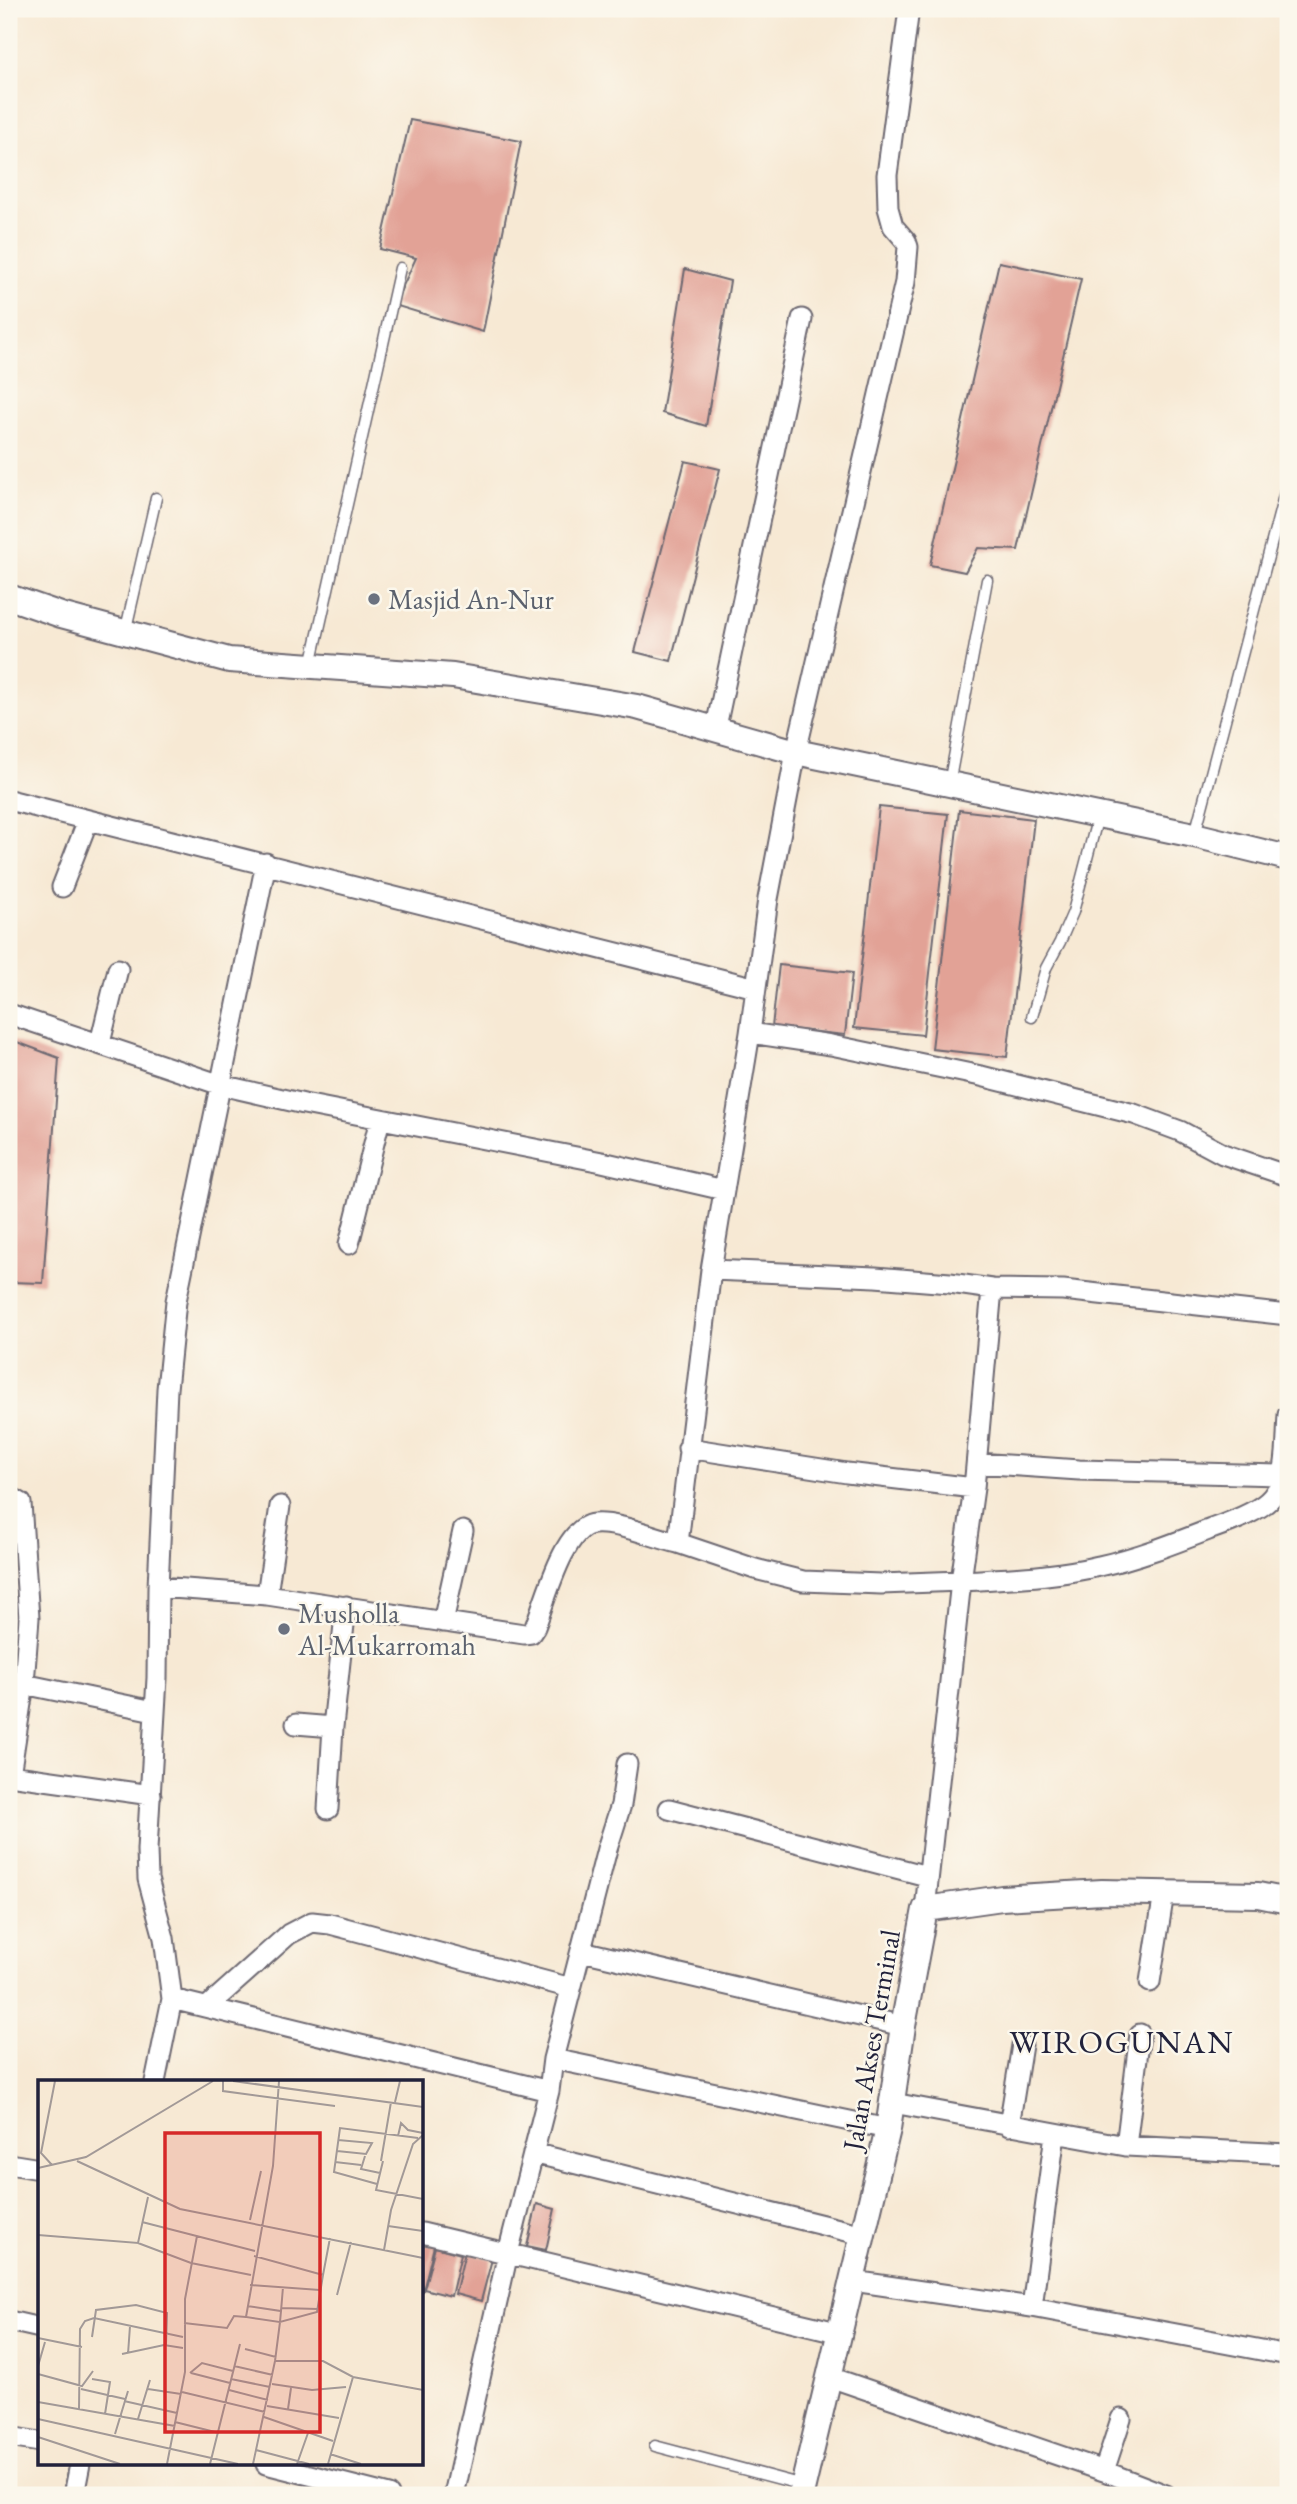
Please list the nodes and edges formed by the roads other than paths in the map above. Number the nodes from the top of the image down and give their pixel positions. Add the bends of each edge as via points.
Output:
1 (909, 9) edge
2 (400, 268) dead end
3 (802, 319) dead end
4 (1285, 492) dead end
5 (156, 498) dead end
6 (987, 580) dead end
7 (9, 597) edge
8 (125, 634) junction
9 (311, 666) junction
10 (716, 727) junction
11 (796, 752) junction
12 (949, 784) junction
13 (9, 800) edge
14 (1098, 815) junction
15 (88, 820) junction
16 (1194, 835) junction
17 (1288, 858) edge
18 (266, 863) junction
19 (62, 887) dead end
20 (118, 969) dead end
21 (756, 988) junction
22 (9, 1014) edge
23 (1032, 1017) dead end
24 (750, 1033) junction
25 (100, 1043) junction
26 (221, 1085) junction
27 (380, 1119) junction
28 (1288, 1176) edge
29 (724, 1190) junction
30 (349, 1244) dead end
31 (711, 1270) junction
32 (992, 1289) junction
33 (1288, 1315) edge
34 (1288, 1415) edge
35 (688, 1448) junction
36 (977, 1463) junction
37 (1283, 1475) junction
38 (974, 1488) junction
39 (9, 1496) edge
40 (280, 1506) dead end
41 (463, 1531) dead end
42 (678, 1543) junction
43 (158, 1587) junction
44 (960, 1589) junction
45 (267, 1595) junction
46 (346, 1606) junction
47 (443, 1622) junction
48 (17, 1683) edge
49 (154, 1711) junction
50 (296, 1724) dead end
51 (333, 1727) junction
52 (628, 1764) dead end
53 (9, 1775) edge
54 (151, 1795) junction
55 (328, 1809) dead end
56 (669, 1809) dead end
57 (927, 1876) junction
58 (1164, 1893) junction
59 (1288, 1901) edge
60 (925, 1909) junction
61 (582, 1951) junction
62 (1150, 1982) dead end
63 (571, 1988) junction
64 (172, 1999) junction
65 (207, 2007) junction
66 (903, 2026) junction
67 (1140, 2034) dead end
68 (1022, 2045) dead end
69 (553, 2059) junction
70 (155, 2080) edge
71 (549, 2091) junction
72 (893, 2103) junction
73 (1009, 2126) junction
74 (888, 2129) junction
75 (1055, 2134) junction
76 (1126, 2146) junction
77 (533, 2153) junction
78 (1288, 2154) edge
79 (9, 2164) edge
80 (38, 2169) edge
81 (424, 2233) edge
82 (863, 2235) junction
83 (509, 2253) junction
84 (853, 2281) junction
85 (1032, 2307) junction
86 (9, 2321) edge
87 (38, 2328) edge
88 (841, 2333) junction
89 (1288, 2355) edge
90 (830, 2377) junction
91 (1121, 2419) dead end
92 (9, 2437) edge
93 (38, 2442) edge
94 (655, 2446) dead end
95 (80, 2466) edge
96 (274, 2466) edge
97 (1104, 2471) junction
98 (802, 2490) edge
99 (74, 2495) edge
100 (389, 2495) edge
101 (454, 2495) edge
102 (1166, 2495) edge

1 - 11 street via 887,175 893,226 908,247 905,282
2 - 9 lane
3 - 10 street
4 - 16 lane
5 - 8 lane
6 - 12 lane
7 - 8 street
8 - 9 street via 229,660
9 - 10 street via 508,683
10 - 11 street
11 - 12 street
11 - 21 street
12 - 14 street
13 - 15 street
14 - 16 street
14 - 23 lane via 1073,912 1046,968
15 - 18 street
15 - 19 street
16 - 17 street
18 - 21 street
18 - 26 street
20 - 25 street
21 - 24 street
22 - 25 street
24 - 28 street via 981,1076 1134,1114 1223,1154
24 - 29 street
25 - 26 street
26 - 27 street
26 - 43 street via 176,1301
27 - 29 street
27 - 30 street
29 - 31 street
31 - 32 street
31 - 35 street
32 - 33 street via 1063,1290
32 - 36 street
34 - 37 street
35 - 38 street
35 - 42 street
36 - 37 street
36 - 38 street
37 - 44 street via 1270,1500 1231,1522 1172,1544 1088,1568
38 - 44 street
39 - 48 street via 21,1503 29,1618
40 - 45 street
41 - 47 street
42 - 44 street via 803,1581
42 - 47 street via 592,1523 576,1531 566,1546 531,1633
43 - 45 street
43 - 49 street
44 - 57 street
45 - 46 street
46 - 47 street
46 - 51 street
48 - 49 street
48 - 53 street
49 - 54 street
50 - 51 street
51 - 55 street
52 - 61 street
53 - 54 street
54 - 64 street via 148,1879 164,1938
56 - 57 street
57 - 60 street
58 - 59 street, Jalan Akses Terminal via 1258,1895
58 - 60 street, Jalan Akses Terminal via 1057,1893
58 - 62 street
60 - 66 street, Jalan Akses Terminal
61 - 63 street
61 - 66 street
63 - 65 street via 312,1923 289,1934
63 - 69 street
64 - 65 street
64 - 70 street
65 - 71 street
66 - 72 street, Jalan Akses Terminal
67 - 76 street
68 - 73 street
69 - 71 street
69 - 74 street
71 - 77 street
72 - 73 street
72 - 74 street, Jalan Akses Terminal
73 - 75 street
74 - 82 street, Jalan Akses Terminal
75 - 76 street
75 - 85 street
76 - 78 street
77 - 82 street
77 - 83 street
79 - 80 street
81 - 83 street
82 - 84 street, Jalan Akses Terminal
83 - 88 street
83 - 101 street
84 - 85 street
84 - 88 street, Jalan Akses Terminal
85 - 89 street
86 - 87 street
88 - 90 street, Jalan Akses Terminal
90 - 97 street
90 - 98 street, Jalan Akses Terminal
91 - 97 street
92 - 93 street
94 - 98 lane
95 - 99 street
96 - 100 street
97 - 102 street

